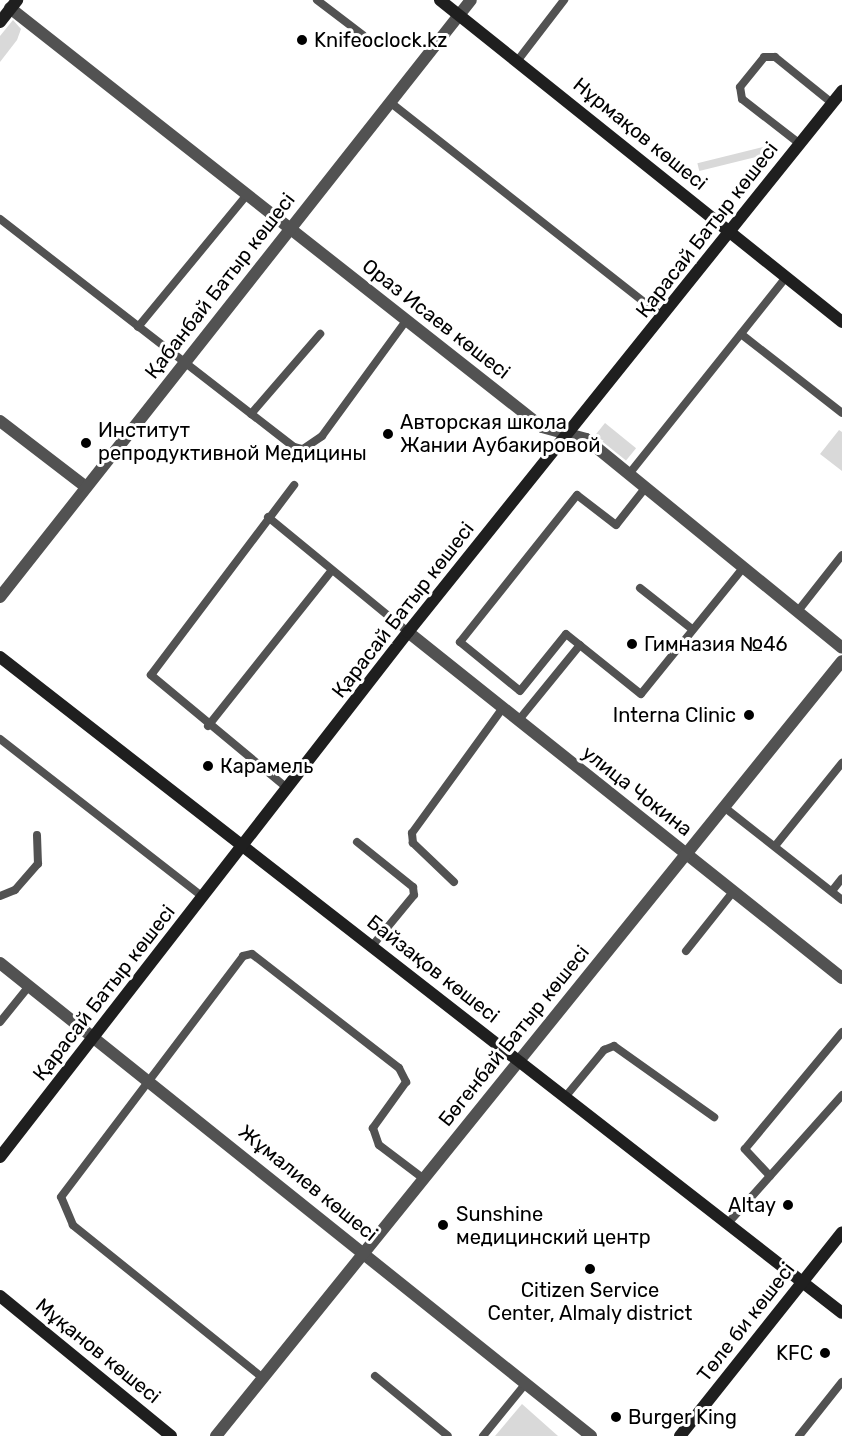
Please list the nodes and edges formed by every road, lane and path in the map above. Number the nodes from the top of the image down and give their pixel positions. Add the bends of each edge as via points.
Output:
1 (317, 0) edge
2 (440, 0) edge
3 (471, 0) edge
4 (564, 0) edge
5 (14, 4) edge
6 (460, 16) junction
7 (0, 22) edge
8 (363, 35) dead end
9 (518, 60) junction
10 (842, 91) edge
11 (391, 103) junction
12 (832, 103) junction
13 (800, 144) junction
14 (246, 196) junction
15 (0, 219) edge
16 (290, 230) junction
17 (730, 232) junction
18 (786, 277) junction
19 (663, 317) junction
20 (406, 321) junction
21 (842, 322) edge
22 (138, 327) junction
23 (320, 334) dead end
24 (741, 334) junction
25 (184, 363) junction
26 (842, 413) edge
27 (251, 414) junction
28 (0, 421) edge
29 (569, 434) junction
30 (629, 474) junction
31 (294, 485) dead end
32 (86, 487) junction
33 (646, 487) junction
34 (268, 517) junction
35 (842, 555) edge
36 (744, 567) junction
37 (332, 570) junction
38 (640, 588) dead end
39 (0, 597) edge
40 (798, 611) junction
41 (692, 630) junction
42 (408, 632) junction
43 (580, 645) junction
44 (842, 648) edge
45 (0, 657) edge
46 (842, 661) edge
47 (502, 709) junction
48 (518, 722) junction
49 (208, 726) junction
50 (0, 739) edge
51 (842, 763) edge
52 (287, 788) junction
53 (724, 807) junction
54 (37, 835) dead end
55 (357, 842) dead end
56 (243, 846) junction
57 (775, 846) junction
58 (686, 855) junction
59 (842, 878) edge
60 (454, 882) dead end
61 (832, 891) junction
62 (733, 892) junction
63 (0, 897) edge
64 (203, 897) junction
65 (842, 900) edge
66 (372, 946) junction
67 (686, 951) dead end
68 (0, 963) edge
69 (842, 978) edge
70 (29, 986) junction
71 (0, 1022) edge
72 (842, 1032) edge
73 (94, 1037) junction
74 (520, 1060) junction
75 (146, 1078) junction
76 (842, 1095) edge
77 (566, 1096) junction
78 (714, 1117) dead end
79 (0, 1157) edge
80 (770, 1176) junction
81 (424, 1179) junction
82 (729, 1222) junction
83 (842, 1232) edge
84 (364, 1253) junction
85 (803, 1281) junction
86 (0, 1296) edge
87 (842, 1312) edge
88 (375, 1376) dead end
89 (263, 1378) junction
90 (842, 1382) edge
91 (526, 1383) junction
92 (171, 1436) edge
93 (216, 1436) edge
94 (448, 1436) edge
95 (483, 1436) edge
96 (591, 1436) edge
97 (680, 1436) edge
98 (799, 1436) edge

1 - 8 lane
2 - 6 street, Нұрмақов көшесі
3 - 6 street, Қабанбай Батыр көшесі
4 - 9 lane
5 - 7 street
5 - 14 street, Ораз Исаев көшесі
6 - 9 street, Нұрмақов көшесі
6 - 11 street, Қабанбай Батыр көшесі
9 - 17 street, Нұрмақов көшесі
10 - 12 street, Қарасай Батыр көшесі
11 - 16 street, Қабанбай Батыр көшесі
11 - 19 lane
12 - 13 street, Қарасай Батыр көшесі
12 - 13 lane via 775,57 764,57 740,87 742,99
13 - 17 street, Қарасай Батыр көшесі
14 - 16 street, Ораз Исаев көшесі
14 - 22 lane
15 - 22 lane
16 - 20 street, Ораз Исаев көшесі
16 - 25 street, Қабанбай Батыр көшесі
17 - 18 street, Нұрмақов көшесі
17 - 19 street, Қарасай Батыр көшесі
18 - 21 street, Нұрмақов көшесі
18 - 24 lane
19 - 29 street, Қарасай Батыр көшесі
20 - 27 lane via 322,436 303,449
20 - 29 street, Ораз Исаев көшесі via 542,427
22 - 25 lane
23 - 27 lane
24 - 26 lane
24 - 30 lane
25 - 27 lane
25 - 32 street, Қабанбай Батыр көшесі
28 - 32 street
29 - 30 street, Ораз Исаев көшесі via 586,439
29 - 42 street, Қарасай Батыр көшесі
30 - 33 street, Ораз Исаев көшесі
31 - 34 lane
32 - 39 street, Қабанбай Батыр көшесі
33 - 36 street, Ораз Исаев көшесі
33 - 43 lane via 616,525 577,495 460,642 520,690 566,634
34 - 37 lane
34 - 49 lane via 152,667 156,685
35 - 40 lane
36 - 40 street, Ораз Исаев көшесі
36 - 41 lane
37 - 42 lane
37 - 49 lane
38 - 41 lane
40 - 44 street, Ораз Исаев көшесі
41 - 43 lane via 641,694
42 - 47 street, улица Чокина
42 - 52 street, Қарасай Батыр көшесі
43 - 48 lane
45 - 56 street, Байзақов көшесі
46 - 53 street, Бөгенбай Батыр көшесі
47 - 48 street, улица Чокина
47 - 60 lane via 412,833 413,843
48 - 58 street, улица Чокина
49 - 52 lane
50 - 64 lane
51 - 57 lane
52 - 56 street, Қарасай Батыр көшесі
53 - 57 lane
53 - 58 street, Бөгенбай Батыр көшесі
54 - 63 lane via 38,864 15,890
55 - 66 lane via 413,887 414,895
56 - 64 street, Қарасай Батыр көшесі
56 - 66 street, Байзақов көшесі
57 - 61 lane
58 - 62 street, улица Чокина
58 - 74 street, Бөгенбай Батыр көшесі
59 - 61 lane
61 - 65 lane
62 - 67 lane
62 - 69 street, улица Чокина
64 - 73 street, Қарасай Батыр көшесі
66 - 74 street, Байзақов көшесі
68 - 70 street, Жұмалиев көшесі
70 - 71 lane
70 - 73 street, Жұмалиев көшесі
72 - 80 lane via 745,1149
73 - 75 street, Жұмалиев көшесі
73 - 79 street, Қарасай Батыр көшесі
74 - 77 street, Байзақов көшесі
74 - 81 street, Бөгенбай Батыр көшесі
75 - 81 lane via 243,956 252,954 399,1068 406,1082 373,1128 378,1144
75 - 84 street, Жұмалиев көшесі
75 - 89 lane via 61,1197 65,1212 73,1225
76 - 80 lane
77 - 78 lane via 604,1050 614,1046
77 - 82 street, Байзақов көшесі
80 - 82 lane
81 - 84 street, Бөгенбай Батыр көшесі
82 - 85 street, Байзақов көшесі
83 - 85 street, Төле би көшесі
84 - 89 street, Бөгенбай Батыр көшесі
84 - 91 street, Жұмалиев көшесі
85 - 87 street, Байзақов көшесі
85 - 97 street, Төле би көшесі
86 - 92 street, Мұқанов көшесі
88 - 94 lane
89 - 93 street, Бөгенбай Батыр көшесі
90 - 98 lane
91 - 95 lane
91 - 96 street, Жұмалиев көшесі

